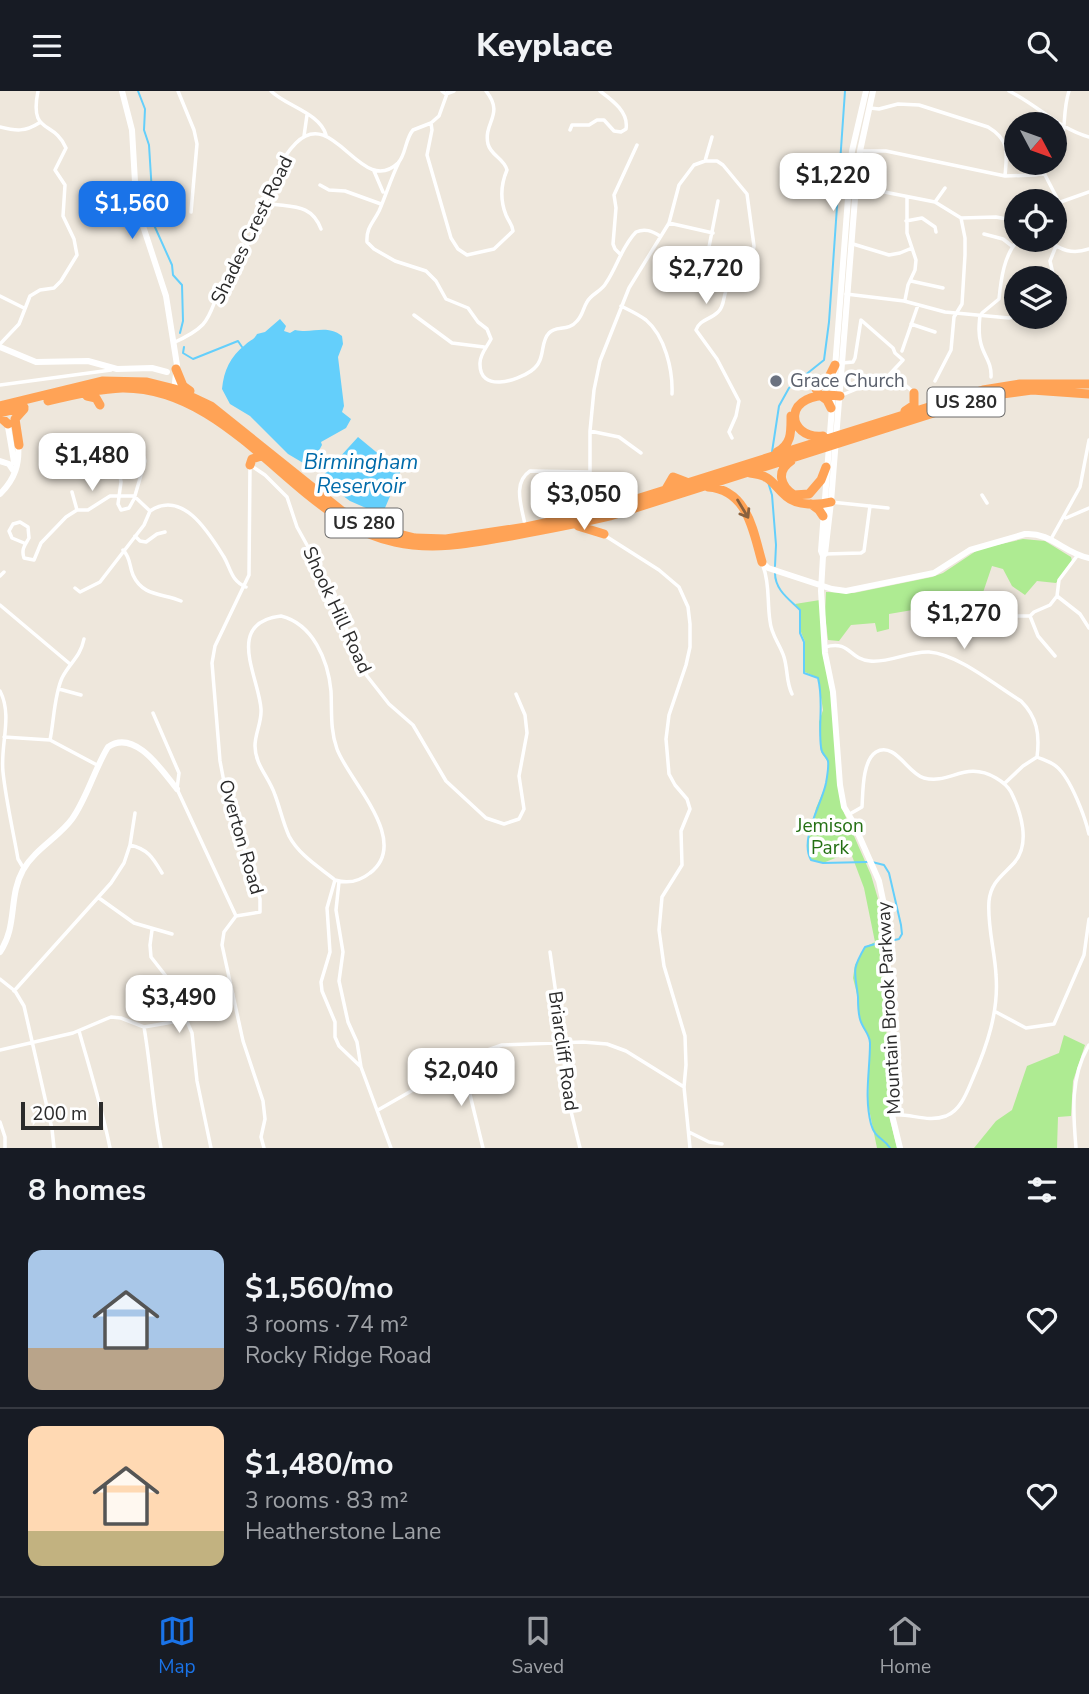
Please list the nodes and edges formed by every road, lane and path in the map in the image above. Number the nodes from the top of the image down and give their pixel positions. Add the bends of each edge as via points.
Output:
1 (38, 91) edge
2 (122, 91) edge
3 (178, 91) edge
4 (271, 91) edge
5 (454, 91) edge
6 (486, 91) edge
7 (600, 91) edge
8 (873, 91) edge
9 (1009, 91) edge
10 (1069, 91) edge
11 (445, 92) edge
12 (864, 93) edge
13 (865, 107) junction
14 (1042, 112) edge
15 (1065, 112) edge
16 (307, 115) junction
17 (39, 123) junction
18 (431, 123) junction
19 (0, 127) edge
20 (1068, 129) edge
21 (570, 130) dead end
22 (326, 135) junction
23 (304, 136) junction
24 (712, 137) dead end
25 (1089, 137) edge
26 (636, 145) dead end
27 (860, 152) junction
28 (705, 160) junction
29 (399, 162) junction
30 (374, 171) junction
31 (1033, 175) edge
32 (1005, 176) junction
33 (320, 185) dead end
34 (852, 185) junction
35 (945, 188) dead end
36 (1089, 192) edge
37 (384, 194) junction
38 (907, 197) junction
39 (1067, 200) edge
40 (718, 201) dead end
41 (935, 202) junction
42 (266, 203) junction
43 (381, 204) junction
44 (191, 212) dead end
45 (961, 218) junction
46 (1004, 219) edge
47 (906, 221) junction
48 (669, 223) junction
49 (321, 229) dead end
50 (936, 232) dead end
51 (713, 233) junction
52 (984, 234) dead end
53 (660, 236) junction
54 (1004, 240) edge
55 (847, 244) junction
56 (913, 248) junction
57 (1089, 249) edge
58 (1067, 250) edge
59 (1011, 252) edge
60 (621, 255) junction
61 (696, 270) dead end
62 (911, 281) junction
63 (943, 288) dead end
64 (844, 294) junction
65 (0, 296) edge
66 (904, 301) junction
67 (918, 305) junction
68 (621, 306) junction
69 (24, 308) junction
70 (958, 312) junction
71 (414, 315) dead end
72 (980, 315) junction
73 (1004, 317) edge
74 (911, 324) junction
75 (935, 331) dead end
76 (173, 343) junction
77 (0, 346) edge
78 (484, 347) junction
79 (902, 351) dead end
80 (839, 364) junction
81 (117, 369) junction
82 (173, 372) junction
83 (891, 373) junction
84 (991, 377) dead end
85 (935, 381) dead end
86 (157, 384) junction
87 (1089, 384) edge
88 (0, 385) edge
89 (111, 389) junction
90 (173, 392) junction
91 (818, 392) junction
92 (836, 393) junction
93 (914, 393) junction
94 (672, 394) dead end
95 (1089, 394) edge
96 (75, 395) junction
97 (941, 402) junction
98 (30, 405) junction
99 (831, 408) junction
100 (4, 410) edge
101 (891, 418) junction
102 (215, 420) junction
103 (230, 421) junction
104 (8, 424) joint
105 (590, 431) junction
106 (795, 431) junction
107 (848, 433) junction
108 (732, 438) dead end
109 (1089, 440) edge
110 (819, 443) junction
111 (22, 448) junction
112 (253, 450) junction
113 (641, 453) dead end
114 (805, 453) junction
115 (265, 457) junction
116 (1088, 457) edge
117 (764, 459) junction
118 (0, 461) edge
119 (249, 463) junction
120 (826, 467) junction
121 (13, 470) junction
122 (1087, 471) edge
123 (745, 472) junction
124 (589, 473) junction
125 (692, 485) junction
126 (0, 492) edge
127 (72, 492) dead end
128 (654, 493) junction
129 (120, 495) junction
130 (982, 495) dead end
131 (134, 496) junction
132 (590, 500) junction
133 (806, 500) junction
134 (826, 502) junction
135 (987, 503) dead end
136 (620, 504) junction
137 (870, 506) junction
138 (888, 508) dead end
139 (1089, 508) edge
140 (77, 510) junction
141 (150, 511) junction
142 (342, 511) junction
143 (579, 516) junction
144 (610, 516) junction
145 (823, 516) junction
146 (1064, 519) junction
147 (594, 520) junction
148 (572, 525) junction
149 (526, 527) junction
150 (165, 532) dead end
151 (604, 534) junction
152 (135, 536) junction
153 (1051, 538) junction
154 (24, 543) junction
155 (123, 550) junction
156 (824, 555) junction
157 (1076, 558) junction
158 (1089, 558) edge
159 (762, 562) junction
160 (4, 572) dead end
161 (821, 574) junction
162 (0, 576) edge
163 (821, 585) junction
164 (246, 587) junction
165 (75, 588) dead end
166 (832, 589) junction
167 (1058, 596) junction
168 (181, 601) dead end
169 (995, 601) dead end
170 (0, 605) edge
171 (1030, 616) junction
172 (1089, 628) edge
173 (83, 639) dead end
174 (825, 647) junction
175 (1055, 656) dead end
176 (70, 664) junction
177 (59, 688) junction
178 (0, 691) edge
179 (516, 694) dead end
180 (792, 694) dead end
181 (81, 695) dead end
182 (153, 713) dead end
183 (4, 737) junction
184 (50, 740) junction
185 (1037, 757) junction
186 (97, 765) junction
187 (1005, 783) junction
188 (2, 788) edge
189 (177, 789) junction
190 (135, 813) dead end
191 (848, 815) junction
192 (1089, 834) edge
193 (130, 845) junction
194 (24, 869) junction
195 (162, 873) dead end
196 (337, 881) junction
197 (99, 898) junction
198 (236, 916) junction
199 (1089, 919) edge
200 (152, 930) junction
201 (172, 934) dead end
202 (341, 937) junction
203 (330, 939) junction
204 (0, 952) edge
205 (550, 953) dead end
206 (0, 979) edge
207 (14, 991) junction
208 (233, 994) junction
209 (996, 1012) junction
210 (187, 1017) junction
211 (144, 1027) junction
212 (79, 1031) junction
213 (32, 1042) junction
214 (563, 1043) junction
215 (1089, 1045) edge
216 (0, 1050) edge
217 (462, 1062) junction
218 (361, 1067) junction
219 (684, 1087) junction
220 (378, 1110) junction
221 (892, 1115) junction
222 (0, 1122) edge
223 (689, 1132) junction
224 (722, 1144) dead end
225 (5, 1148) edge
226 (54, 1148) edge
227 (110, 1148) edge
228 (161, 1148) edge
229 (211, 1148) edge
230 (264, 1148) edge
231 (391, 1148) edge
232 (483, 1148) edge
233 (580, 1148) edge
234 (690, 1148) edge
235 (900, 1148) edge
236 (1076, 1148) edge

1 - 17 street
2 - 76 main road via 132,129 141,220 166,296
3 - 44 street via 197,144
4 - 16 street
5 - 11 street
6 - 18 street via 495,111 488,145 505,163 501,184 513,231 495,249 467,255 457,249 427,155
7 - 21 street via 628,121 626,129 614,131 604,120 597,120 572,125
8 - 13 main road
9 - 14 street
10 - 15 street
11 - 18 street via 439,116
12 - 13 main road
13 - 27 main road
13 - 32 street via 919,104 988,127 1006,145
13 - 34 main road via 852,151
16 - 22 street
16 - 23 street
17 - 19 street via 20,131
17 - 69 street via 61,138 66,148 55,170 66,188 63,216 77,255 61,281 54,288 33,293
18 - 29 street via 413,129
20 - 25 street
22 - 23 street, Shades Crest Road
22 - 30 street
23 - 42 street, Shades Crest Road via 284,158
24 - 28 street
26 - 60 street via 614,195 613,244
27 - 32 street via 886,151
27 - 34 main road
28 - 48 street via 693,166 679,185
28 - 108 street via 723,165 744,189 754,246 745,277 726,289 722,309 700,322 696,330 739,401 729,432
29 - 30 street
29 - 37 street
30 - 37 street
31 - 32 street
33 - 43 street
34 - 38 street
34 - 55 main road
35 - 41 street
36 - 39 street
37 - 43 street
38 - 41 street
38 - 47 street
40 - 51 street
41 - 45 street
42 - 49 street via 305,209
42 - 76 street, Shades Crest Road via 209,318 196,332
43 - 78 street via 366,234 367,242 396,261 426,271 446,299 468,308 491,336
45 - 46 street
45 - 70 street via 965,255
47 - 50 street via 922,218
47 - 56 street
48 - 51 street
48 - 53 street
51 - 61 street
52 - 54 street
53 - 60 street via 642,229
53 - 68 street
55 - 56 street via 888,255
55 - 64 main road
56 - 62 street
57 - 58 street
59 - 72 street via 999,299
60 - 78 street via 605,286 587,300 577,322 547,335 542,357 531,372 495,383 482,373
62 - 63 street
62 - 66 street
64 - 66 street
64 - 80 main road
65 - 69 street
66 - 67 street
67 - 70 street
67 - 74 street
68 - 94 street via 654,329 670,368
68 - 105 street via 600,361
69 - 77 street via 19,324
70 - 72 street
70 - 85 street via 951,350
71 - 78 street via 452,343
72 - 73 street
72 - 84 street via 979,335
74 - 75 street
74 - 79 street
76 - 82 main road
77 - 81 main road via 36,362 88,361
80 - 83 street via 855,358 861,320 903,360
80 - 91 highway
80 - 92 main road
81 - 82 main road
81 - 88 street
82 - 86 highway via 171,383
82 - 90 main road
82 - 103 highway via 187,390 210,402
83 - 92 street
83 - 93 street
86 - 90 highway, US 280
86 - 100 highway, US 280 via 102,381
87 - 97 highway, US 280 via 1003,386
89 - 90 highway, US 280
89 - 96 highway, US 280
89 - 96 highway via 100,405 96,398
90 - 102 highway, US 280
90 - 103 highway, US 280 via 211,406
91 - 92 highway
91 - 99 highway
91 - 106 highway via 797,398 793,405
92 - 99 main road
92 - 134 main road
93 - 97 highway via 926,402
93 - 101 highway via 914,405
95 - 107 highway, US 280 via 1032,390 987,396
96 - 98 highway, US 280
97 - 101 highway, US 280
98 - 100 highway, US 280
98 - 111 highway via 15,419
99 - 120 main road
100 - 104 highway
100 - 111 main road
101 - 107 highway via 876,419
102 - 112 highway, US 280
102 - 119 highway via 245,447
103 - 142 highway, US 280
104 - 121 main road via 15,456
105 - 113 street via 620,437
105 - 124 street
106 - 110 highway
106 - 117 highway via 785,447
107 - 110 highway
107 - 110 highway, US 280
109 - 116 street
110 - 114 highway, US 280
110 - 117 highway, US 280
111 - 126 main road via 17,471
112 - 115 highway via 259,448
112 - 119 street, Overton Road
114 - 123 highway, US 280
114 - 133 highway via 786,464 781,477 786,490
115 - 119 highway
115 - 142 highway
115 - 148 highway, US 280 via 341,520 395,542 450,546
116 - 122 street
117 - 125 highway, US 280
118 - 121 main road
119 - 164 street, Overton Road via 250,571
119 - 179 street, Shook Hill Road via 287,497 317,577 367,676 413,725 452,787 486,818 504,824 519,819 524,809 519,776 527,722
120 - 133 highway
120 - 134 main road
121 - 126 main road
122 - 146 street
123 - 125 highway, US 280
123 - 133 highway via 771,478 789,499
124 - 132 street
124 - 149 street via 530,471 524,475 518,489
125 - 128 highway, US 280
125 - 144 highway, US 280
125 -> 159 highway via 719,488 738,499
127 - 140 street
128 - 136 highway, US 280
128 - 147 highway
129 - 131 street
129 - 131 street via 118,506 124,510
129 - 131 street via 118,464 141,454 145,461
129 - 140 street via 88,510
130 - 135 street
131 - 141 street
132 - 136 highway via 597,507
132 - 143 highway
133 - 134 highway
133 - 145 highway
134 - 137 street
134 - 145 main road
134 - 156 main road
136 - 143 highway, US 280
137 - 138 street
137 - 156 street via 864,551
139 - 146 street
140 - 154 street via 55,526 34,560 24,558
141 - 152 street
141 - 164 street via 172,505 190,513 224,557 234,579
142 - 149 highway, US 280 via 379,529 415,538 446,539
143 - 149 highway, US 280
144 - 147 highway, US 280
144 - 151 highway via 602,524
145 - 156 main road
146 - 153 street
147 - 148 highway, US 280
147 - 151 street via 596,529
148 - 151 highway
150 - 152 street via 146,542
151 - 219 street via 670,578 688,607 690,646 666,739 669,774 690,809 681,831 682,865 662,897 659,930 664,966 685,1037
152 - 155 street
153 - 157 main road
153 - 166 main road via 1025,534 970,550 934,573 866,588
154 - 154 street via 12,538 13,524 28,527 29,538
155 - 165 street via 100,582 84,592
155 - 168 street via 141,587
156 - 161 main road, Mountain Brook Parkway
157 - 158 main road
157 - 167 street via 1057,585
159 - 163 main road
159 - 180 street via 772,633 783,655
160 - 162 street
161 - 163 main road, Mountain Brook Parkway
161 - 166 main road
163 - 166 main road
163 - 174 main road, Mountain Brook Parkway
164 - 198 street, Overton Road via 215,646 212,663 224,782 260,899 260,912
167 - 171 street
167 - 172 street
169 - 171 street via 1015,616
170 - 176 street
171 - 175 street via 1038,636
173 - 176 street via 79,656
174 - 185 street via 842,645 867,661 929,652 956,660 1027,708 1037,725
174 - 191 main road, Mountain Brook Parkway via 838,733 840,785
176 - 177 street
177 - 181 street
177 - 184 street
178 - 183 street via 7,715
182 - 189 street via 179,773
183 - 184 street
183 - 188 street
184 - 186 street
185 - 187 street
185 - 192 street via 1063,775
186 - 189 main road, Overton Road via 113,743 131,744 149,756
186 - 194 main road, Overton Road via 72,820
187 - 191 street via 970,771 926,779 913,773 894,753 881,750 869,761 862,807
187 - 209 street via 1021,815 1023,838 1016,861 996,878 989,903
188 - 194 street
189 - 198 street, Overton Road
190 - 193 street
191 - 221 main road, Mountain Brook Parkway via 885,900 893,1027
193 - 195 street via 152,855
193 - 197 street via 121,868
194 - 204 main road, Overton Road via 14,896 11,930
196 - 196 street via 360,880 375,869 383,851 380,827 371,804 338,753 330,687 320,653 303,626 281,616 269,618 254,628 250,638 250,668 261,710 256,757 290,837
196 - 202 street
196 - 203 street via 327,908
197 - 200 street via 125,918
197 - 207 street
198 - 208 street via 222,939
199 - 209 street via 1084,955 1054,1024 1027,1028
200 - 201 street
200 - 210 street via 151,957 169,980
202 - 203 street
202 - 218 street via 340,981
203 - 218 street via 322,991 339,1046
205 - 214 street, Briarcliff Road
206 - 207 street
207 - 213 street via 24,1006
208 - 210 street via 219,997
208 - 230 street via 263,1101
209 - 221 street via 979,1065 957,1108 934,1119
210 - 211 street
210 - 229 street
211 - 212 street via 111,1017
211 - 228 street
212 - 213 street
212 - 227 street
213 - 216 street
213 - 226 street
214 - 217 street via 493,1047
214 - 219 street via 617,1047
214 - 233 street, Briarcliff Road via 566,1091
215 - 236 street via 1075,1087
217 - 220 street
217 - 232 street
218 - 220 street
219 - 223 street
220 - 231 street
221 - 235 main road, Mountain Brook Parkway
222 - 225 street
223 - 224 street
223 - 234 street

